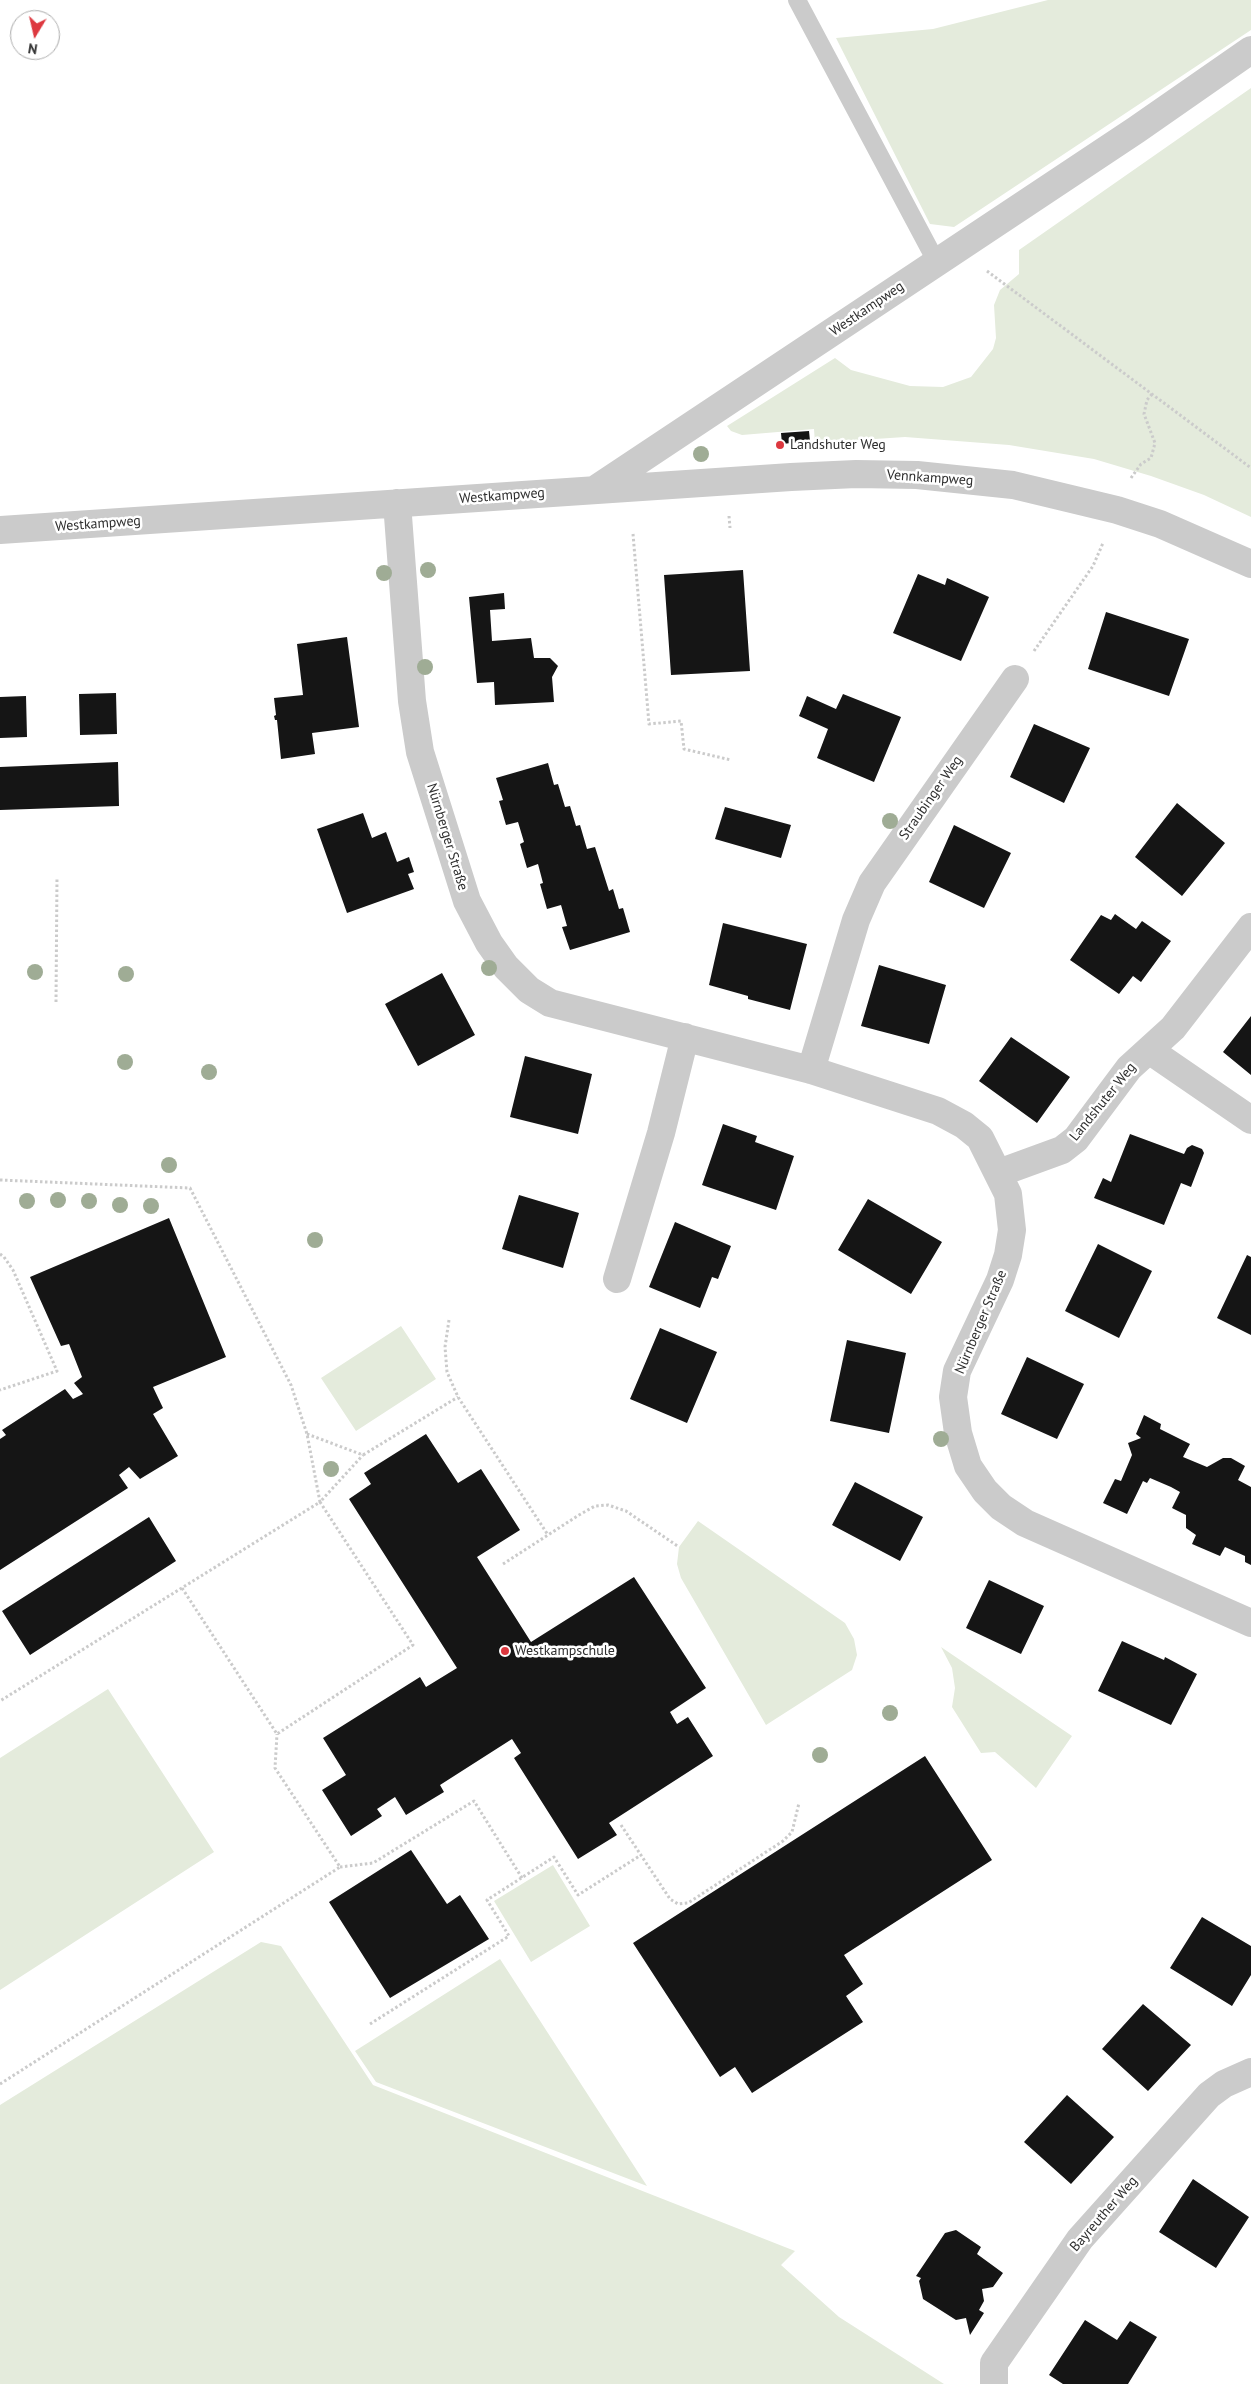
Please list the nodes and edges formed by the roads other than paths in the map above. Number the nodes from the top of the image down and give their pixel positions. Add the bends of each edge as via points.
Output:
1 (796, 0) edge
2 (1251, 50) edge
3 (947, 256) junction
4 (595, 490) junction
5 (397, 503) junction
6 (0, 530) edge
7 (1251, 564) edge
8 (1015, 679) road end
9 (1251, 927) edge
10 (685, 1037) junction
11 (1149, 1050) junction
12 (811, 1070) junction
13 (1251, 1120) edge
14 (999, 1173) junction
15 (617, 1279) dead end
16 (1251, 1623) edge
17 (1251, 2072) edge
18 (994, 2384) edge

1 - 3 lane
2 - 3 street, Westkampweg
3 - 4 street, Westkampweg
4 - 5 street, Westkampweg
4 - 7 street, Vennkampweg via 856,474 917,475 1013,485 1117,510 1160,524
5 - 6 street, Westkampweg
5 - 10 street, Nürnberger Straße via 412,701 420,752 467,901 489,943 506,967 529,990 550,1003
8 - 12 street, Straubinger Weg via 872,883 856,920
9 - 11 street, Landshuter Weg via 1173,1028
10 - 12 street, Nürnberger Straße
10 - 15 street via 661,1133
11 - 13 street
11 - 14 street, Landshuter Weg via 1129,1068 1076,1139 1062,1150
12 - 14 street, Nürnberger Straße via 947,1115 980,1138
14 - 16 street, Nürnberger Straße via 1008,1194 1012,1230 1008,1255 1000,1280 957,1371 953,1397 958,1433 968,1466 985,1491 1025,1523
17 - 18 street, Bayreuther Weg via 1209,2095 1080,2239 994,2364

